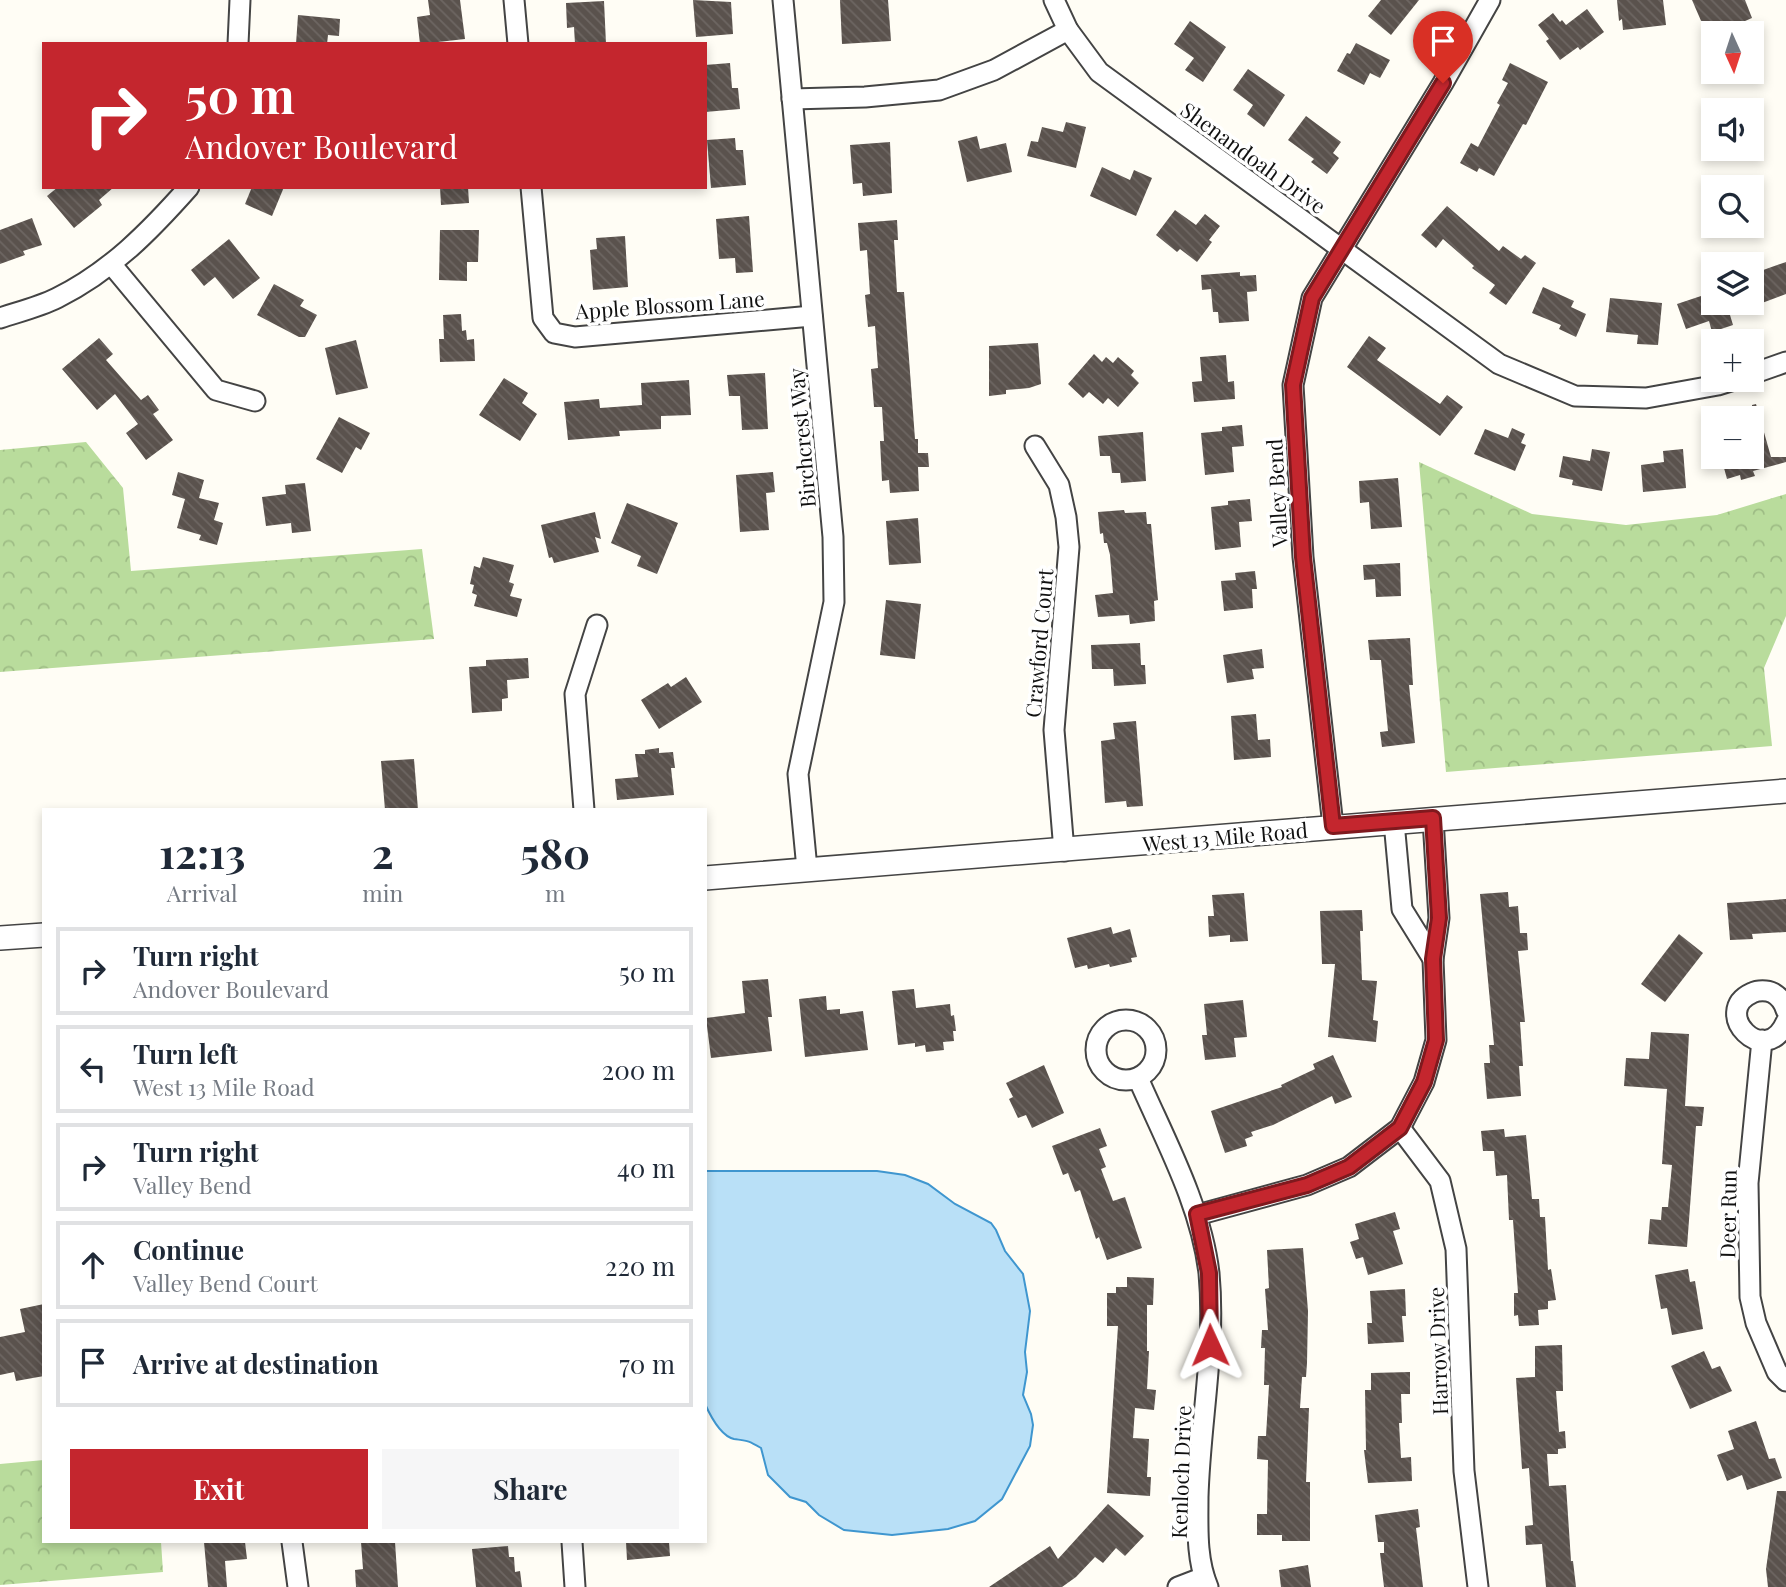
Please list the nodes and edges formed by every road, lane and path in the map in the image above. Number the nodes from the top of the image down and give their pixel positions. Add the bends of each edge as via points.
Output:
1 (240, 0) edge
2 (514, 0) edge
3 (783, 0) edge
4 (1054, 0) edge
5 (1490, 0) edge
6 (1068, 30) junction
7 (238, 42) edge
8 (518, 42) edge
9 (792, 99) junction
10 (187, 189) edge
11 (531, 189) edge
12 (1342, 250) junction
13 (111, 265) junction
14 (812, 316) junction
15 (0, 318) edge
16 (1786, 362) edge
17 (1764, 370) edge
18 (1701, 388) edge
19 (255, 401) dead end
20 (1035, 446) dead end
21 (597, 625) dead end
22 (1786, 791) edge
23 (584, 808) edge
24 (1433, 818) junction
25 (1394, 822) junction
26 (1333, 826) junction
27 (1064, 851) junction
28 (807, 869) junction
29 (707, 878) edge
30 (42, 935) edge
31 (0, 939) edge
32 (1433, 959) junction
33 (1786, 1010) edge
34 (1786, 1022) edge
35 (1762, 1040) junction
36 (1138, 1077) dead end
37 (1400, 1128) junction
38 (1197, 1214) junction
39 (1786, 1381) edge
40 (292, 1543) edge
41 (572, 1543) edge
42 (1205, 1582) edge
43 (298, 1587) edge
44 (575, 1587) edge
45 (1178, 1587) edge
46 (1478, 1587) edge

1 - 7 street
2 - 8 street
3 - 9 street, Birchcrest Way
4 - 6 street, Shenandoah Drive
5 - 12 street, Valley Bend
6 - 9 street via 994,70 939,90
6 - 12 street, Shenandoah Drive via 1099,72
9 - 14 street, Birchcrest Way
10 - 13 street via 146,236
11 - 14 street, Apple Blossom Lane via 543,318 554,333 575,337
12 - 18 street, Shenandoah Drive via 1499,364 1575,396 1646,398
12 - 26 street, Valley Bend via 1312,298 1293,385 1303,557
13 - 15 street via 56,299
13 - 19 street via 216,390
14 - 28 street, Birchcrest Way via 833,537 834,602 798,774
16 - 17 street
20 - 27 street, Crawford Court via 1059,485 1069,547 1054,730
21 - 23 street via 575,694
22 - 24 street, West 13 Mile Road
24 - 25 street, West 13 Mile Road
24 - 32 street via 1439,918
25 - 26 street, West 13 Mile Road
25 - 32 street via 1402,909
26 - 27 street, West 13 Mile Road
27 - 28 street, West 13 Mile Road
28 - 29 street, West 13 Mile Road
30 - 31 street
32 - 37 street via 1436,1040 1424,1082
33 - 35 street via 1781,999 1767,991 1744,998 1738,1021 1747,1035
34 - 35 street via 1777,1035
35 - 39 street, Deer Run via 1748,1183 1750,1297 1761,1335 1777,1372
36 - 38 street, Kenloch Drive
37 - 38 street via 1349,1167 1317,1181
37 - 46 street, Harrow Drive via 1440,1181 1456,1249 1464,1471
38 - 42 street, Kenloch Drive via 1209,1273 1210,1333 1198,1535
40 - 43 street
41 - 44 street
42 - 45 street

